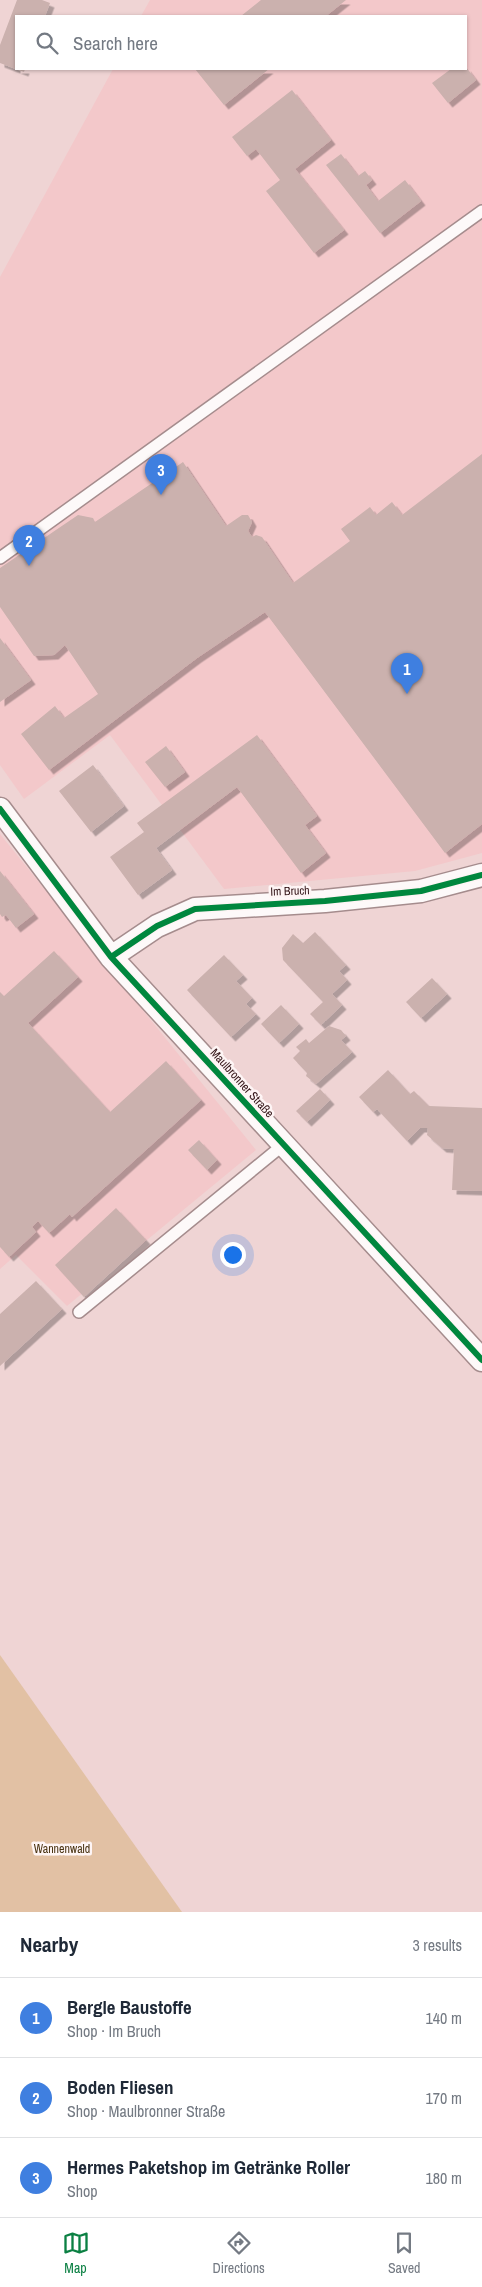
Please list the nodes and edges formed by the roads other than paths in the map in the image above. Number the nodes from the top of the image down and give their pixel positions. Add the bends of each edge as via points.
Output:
1 (482, 211) edge
2 (0, 558) edge
3 (0, 809) edge
4 (482, 875) edge
5 (110, 957) junction
6 (283, 1145) junction
7 (80, 1312) dead end
8 (482, 1360) edge

1 - 2 lane
3 - 5 street, Maulbronner Straße
4 - 5 street, Im Bruch via 421,890 325,901 195,909 157,926
5 - 6 street, Maulbronner Straße
6 - 7 lane
6 - 8 street, Maulbronner Straße

